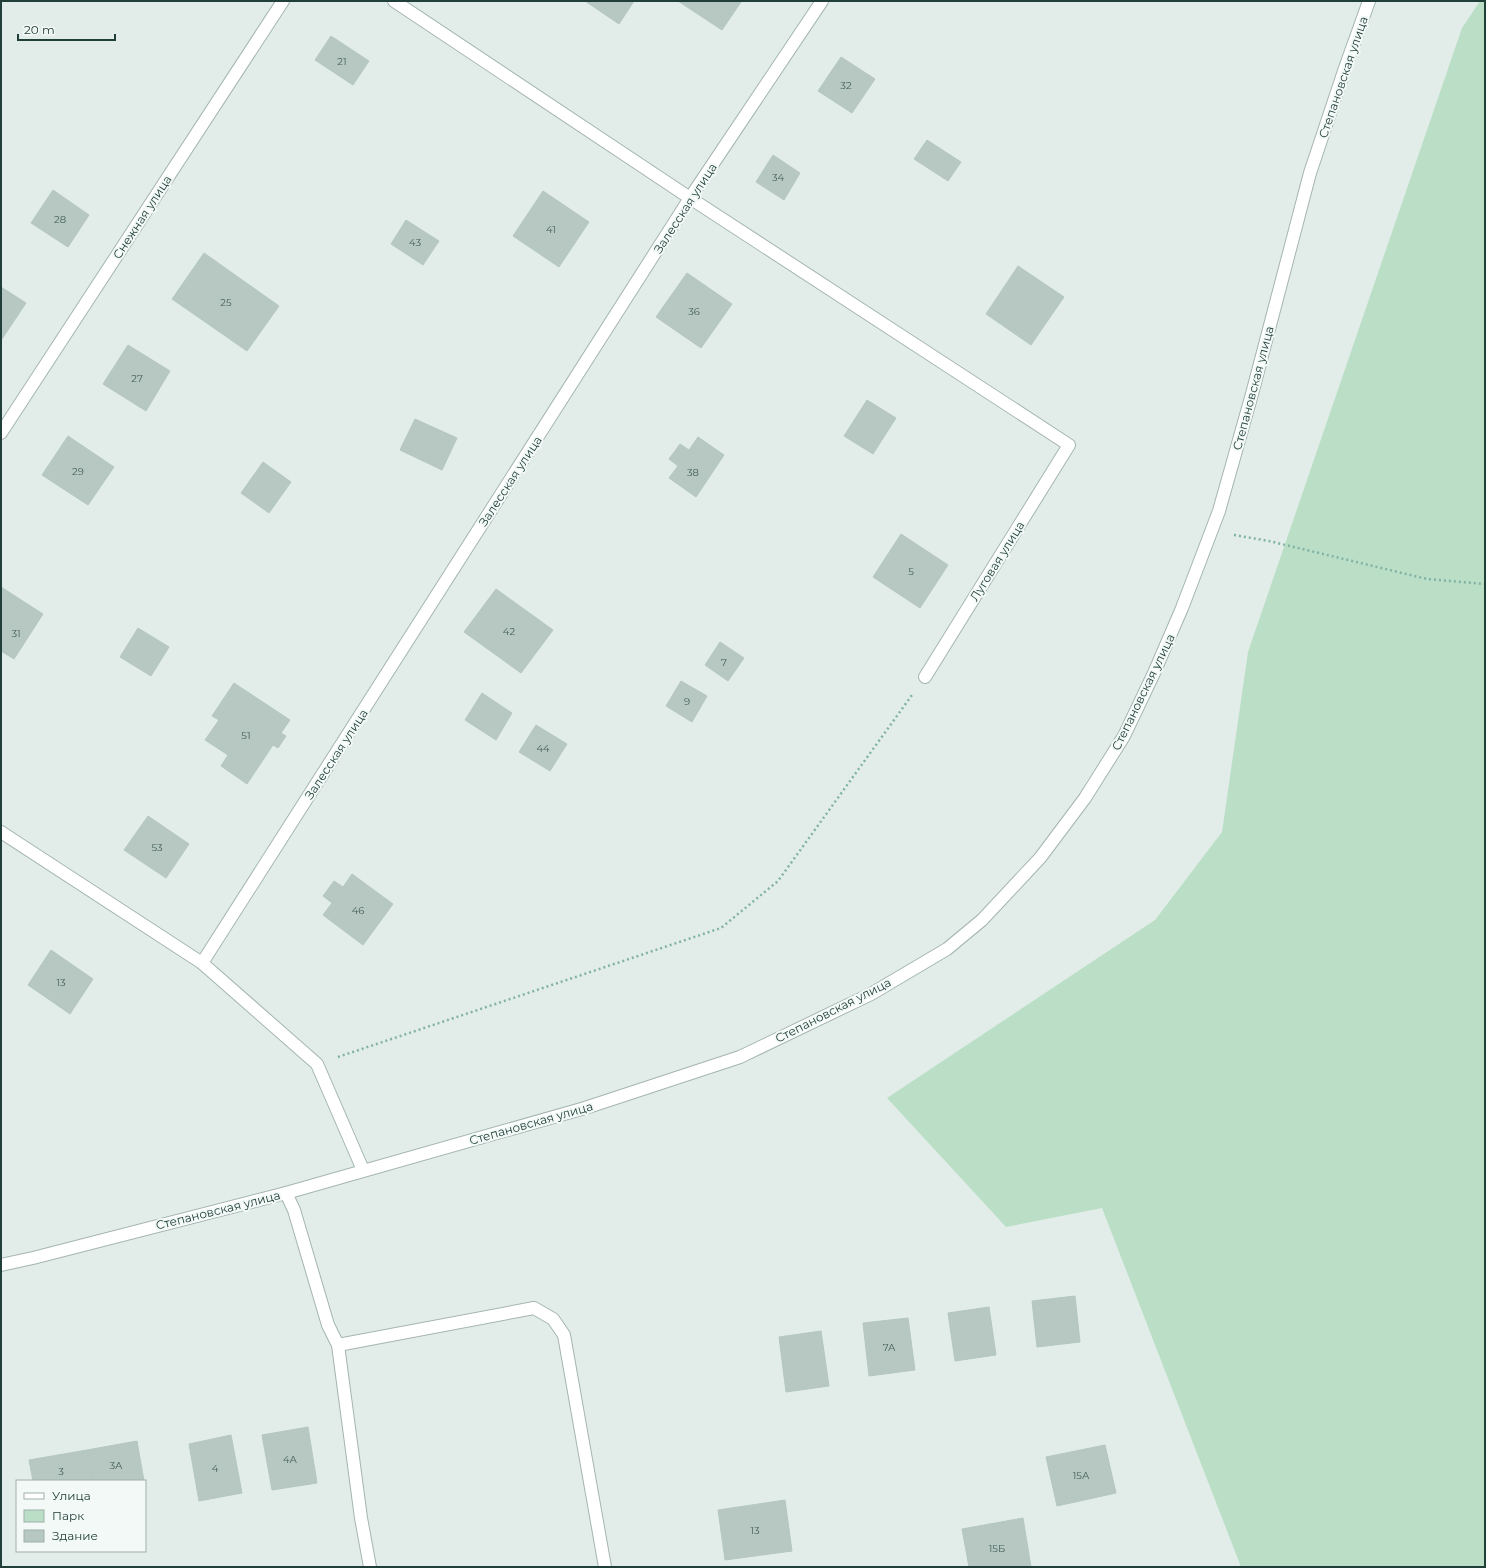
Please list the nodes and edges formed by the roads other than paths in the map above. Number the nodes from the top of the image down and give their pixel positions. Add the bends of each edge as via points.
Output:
1 (283, 1) edge
2 (394, 1) edge
3 (822, 1) edge
4 (1369, 1) edge
5 (690, 198) junction
6 (1, 433) edge
7 (925, 677) road end
8 (1, 832) edge
9 (202, 963) junction
10 (363, 1170) junction
11 (286, 1193) junction
12 (1, 1265) edge
13 (338, 1345) junction
14 (370, 1567) edge
15 (605, 1567) edge

1 - 6 street, Снежная улица
2 - 5 street
3 - 5 street, Залесская улица
4 - 10 street, Степановская улица via 1310,173 1252,394 1212,531 1154,674 1124,736 1085,798 1040,858 982,920 947,949 871,994 740,1056 585,1108
5 - 7 street, Луговая улица via 1068,446
5 - 9 street, Залесская улица
8 - 9 street
9 - 10 street via 317,1064
10 - 11 street, Степановская улица
11 - 12 street, Степановская улица
11 - 13 street via 294,1210 328,1324
13 - 14 street
13 - 15 street via 534,1308 553,1319 564,1335

